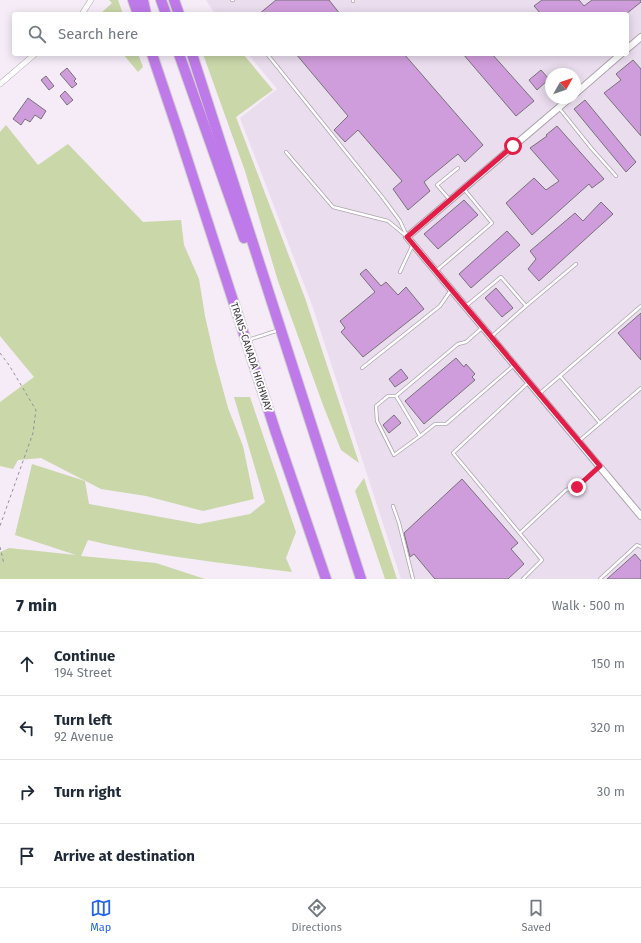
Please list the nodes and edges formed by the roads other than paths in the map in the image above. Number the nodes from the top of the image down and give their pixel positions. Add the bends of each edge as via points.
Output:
1 (91, 0) edge
2 (133, 0) edge
3 (143, 0) edge
4 (161, 0) edge
5 (174, 0) edge
6 (83, 12) edge
7 (137, 12) edge
8 (146, 12) edge
9 (165, 12) edge
10 (178, 12) edge
11 (641, 37) edge
12 (629, 47) edge
13 (33, 56) edge
14 (153, 56) edge
15 (159, 56) edge
16 (180, 56) edge
17 (193, 56) edge
18 (269, 56) edge
19 (619, 56) edge
20 (0, 84) edge
21 (581, 89) edge
22 (563, 104) edge
23 (559, 107) junction
24 (180, 134) junction
25 (286, 152) dead end
26 (458, 168) dead end
27 (616, 176) dead end
28 (464, 189) junction
29 (450, 200) junction
30 (407, 237) junction
31 (413, 244) junction
32 (576, 264) dead end
33 (436, 271) junction
34 (400, 272) dead end
35 (451, 289) junction
36 (526, 306) junction
37 (641, 306) edge
38 (466, 307) junction
39 (275, 316) junction
40 (483, 327) junction
41 (280, 330) junction
42 (491, 337) junction
43 (246, 341) junction
44 (514, 365) junction
45 (362, 368) dead end
46 (560, 376) junction
47 (529, 382) junction
48 (641, 388) edge
49 (539, 394) junction
50 (396, 396) junction
51 (600, 423) junction
52 (420, 436) junction
53 (579, 441) junction
54 (600, 466) junction
55 (393, 506) dead end
56 (641, 516) edge
57 (520, 534) junction
58 (641, 547) edge
59 (326, 579) edge
60 (361, 579) edge
61 (413, 579) edge
62 (523, 579) edge
63 (600, 579) edge

1 - 6 street
2 - 7 highway
3 - 8 highway
4 - 9 highway
5 - 10 highway
11 - 12 street
13 - 20 street
14 - 24 highway, TRANS-CANADA HIGHWAY
15 - 24 highway, TRANS-CANADA HIGHWAY
16 - 39 highway via 245,243
17 - 39 highway
18 - 30 lane via 383,198
19 - 21 street
22 - 23 street
23 - 27 lane
23 - 28 street
24 - 43 highway, TRANS-CANADA HIGHWAY
25 - 30 lane via 333,207 388,221
26 - 29 lane via 437,185
28 - 29 street
28 - 33 lane via 492,223
29 - 30 street
30 - 31 street
31 - 33 street
31 - 34 lane
32 - 36 lane
33 - 35 street
35 - 38 street
35 - 45 lane via 440,306
36 - 38 lane via 501,276
36 - 42 lane
37 - 46 lane
38 - 40 street
39 - 41 highway
40 - 42 street
40 - 50 lane via 466,342 458,344
41 - 43 lane
41 - 60 highway
42 - 44 street
43 - 59 highway, TRANS-CANADA HIGHWAY
44 - 47 street
44 - 52 lane via 446,424 435,424
46 - 49 lane
46 - 51 lane
47 - 49 street
47 - 57 lane via 453,453
48 - 51 lane
49 - 53 street
50 - 52 lane
50 - 52 lane via 388,396 376,406 377,421 394,455
51 - 53 lane
53 - 54 street
54 - 56 street
54 - 57 lane via 577,487 566,490
55 - 61 lane
57 - 62 lane via 542,560
58 - 63 lane via 637,545

